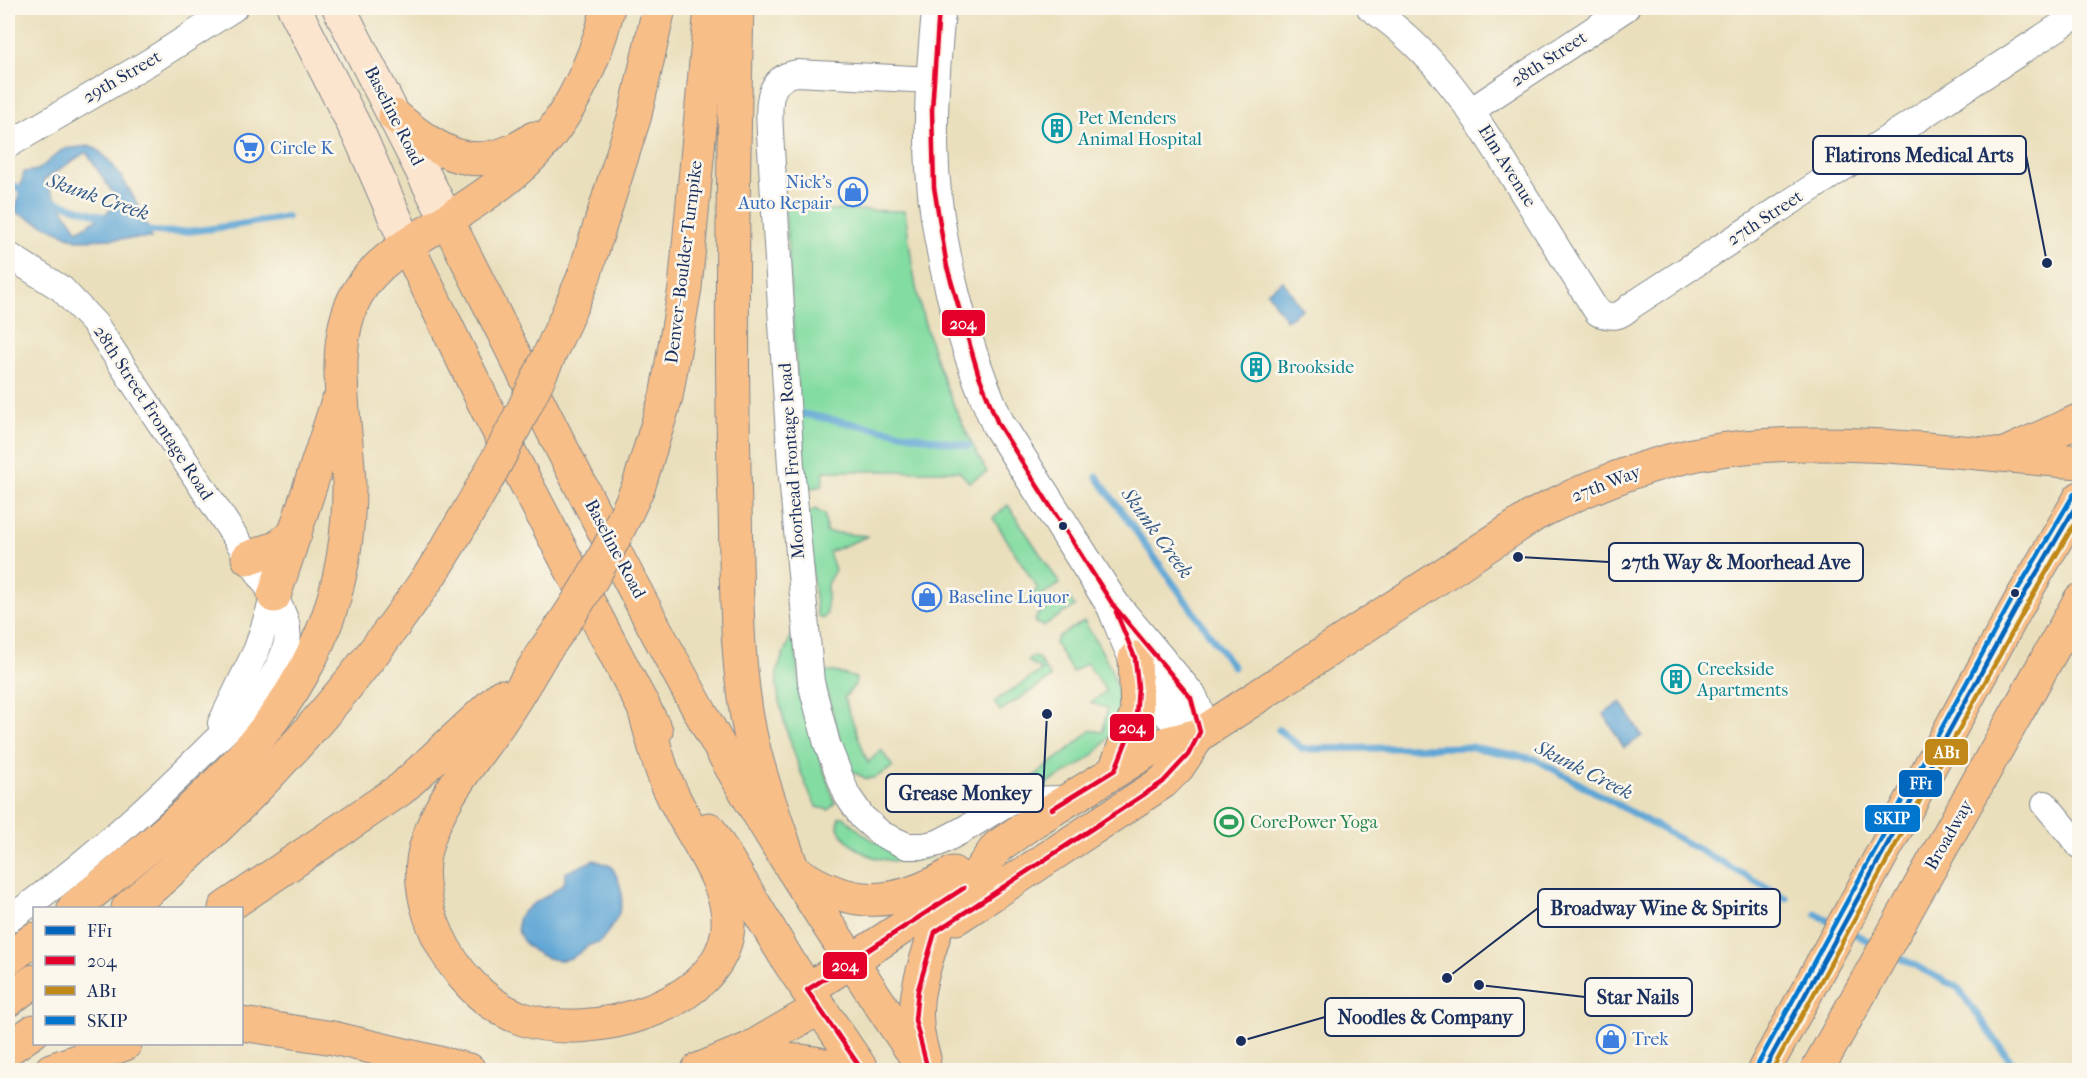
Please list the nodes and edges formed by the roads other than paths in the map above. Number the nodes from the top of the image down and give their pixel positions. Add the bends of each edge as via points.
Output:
1 (234, 8) edge
2 (294, 8) edge
3 (339, 8) edge
4 (608, 8) edge
5 (659, 8) edge
6 (711, 8) edge
7 (737, 8) edge
8 (939, 8) edge
9 (1370, 8) edge
10 (1626, 8) edge
11 (2079, 13) edge
12 (932, 80) junction
13 (567, 109) junction
14 (1472, 110) junction
15 (395, 116) junction
16 (8, 145) edge
17 (447, 220) junction
18 (407, 245) junction
19 (8, 255) edge
20 (1631, 306) joint
21 (342, 385) junction
22 (2079, 420) edge
23 (2000, 456) junction
24 (2079, 462) edge
25 (2079, 498) edge
26 (295, 534) junction
27 (248, 558) junction
28 (274, 596) junction
29 (2079, 600) edge
30 (1113, 605) junction
31 (542, 654) junction
32 (1135, 658) junction
33 (643, 705) junction
34 (1199, 735) junction
35 (1115, 770) junction
36 (1068, 799) junction
37 (1012, 800) junction
38 (2045, 804) dead end
39 (1004, 842) junction
40 (2079, 846) edge
41 (792, 868) junction
42 (76, 907) edge
43 (130, 907) edge
44 (228, 907) edge
45 (8, 920) edge
46 (935, 932) junction
47 (33, 940) edge
48 (8, 959) edge
49 (857, 970) junction
50 (33, 982) edge
51 (813, 999) junction
52 (8, 1000) edge
53 (243, 1024) edge
54 (33, 1032) edge
55 (122, 1045) edge
56 (8, 1049) edge
57 (468, 1070) edge
58 (51, 1071) edge
59 (698, 1071) edge
60 (746, 1071) edge
61 (839, 1071) edge
62 (862, 1071) edge
63 (927, 1071) edge
64 (1764, 1071) edge
65 (1817, 1071) edge

1 - 16 street, 29th Street
2 - 18 main road via 352,120
3 - 15 main road, Baseline Road
4 - 13 main road via 590,63
5 - 43 main road, bridge via 635,115 584,276 522,416 472,506 430,575 359,673 288,757 234,813
6 - 31 main road, Denver–Boulder Turnpike, bridge via 682,308 666,397 639,484 597,572
7 - 41 main road via 731,280 736,581 745,703 754,749
8 - 12 street
9 - 14 street, Elm Avenue via 1400,28 1432,59
10 - 14 street, 28th Street
11 - 20 street, 27th Street
12 - 30 street via 937,213 956,298 987,398 1008,440
12 - 37 street, Moorhead Frontage Road via 796,73 782,78 771,92 770,133 791,466 811,682 847,795 862,817 881,834 907,846 938,843
13 - 15 main road via 519,148 481,160 438,149
13 - 17 main road via 550,136 518,170
14 - 20 street, Elm Avenue via 1598,313 1622,315
15 - 17 main road, Baseline Road
17 - 18 main road
17 - 41 main road, Baseline Road via 586,496 713,735
18 - 21 main road via 371,276 356,295 346,320
18 - 33 main road via 496,426
19 - 27 street, 28th Street Frontage Road via 63,289 89,316
21 - 26 main road
21 - 42 main road via 348,533 340,576 316,648 279,711 230,769 149,846
22 - 23 main road
23 - 24 main road, 27th Way
23 - 34 main road, 27th Way via 1888,447 1743,447 1631,472 1580,491 1534,515
25 - 64 main road
26 - 27 main road via 276,548
26 - 28 main road
27 - 28 street, 28th Street Frontage Road
28 - 45 street via 247,672 203,752 126,828
29 - 65 main road, Broadway
30 - 32 street
30 - 34 street via 1191,698
31 - 33 main road via 447,797 431,828 424,853 423,885 430,918 446,952 467,982 523,1019 579,1028 630,1018 689,989 708,973 725,949 725,899 664,776
31 - 44 main road, Denver–Boulder Turnpike via 401,789
32 - 34 street via 1168,713
32 - 35 main road via 1137,713
33 - 51 main road via 726,860
34 - 35 main road, 27th Way via 1156,746
34 - 46 main road, 27th Way via 1163,782
35 - 36 main road, 27th Way
36 - 37 street, Moorhead Frontage Road
36 - 39 main road, 27th Way
37 - 39 street via 1013,822
38 - 40 street
39 - 41 main road via 925,890 875,900 840,894
39 - 49 main road, 27th Way via 972,883
41 - 49 main road, Baseline Road
46 - 49 main road, 27th Way
46 - 63 main road via 918,990 915,1020
47 - 48 main road
49 - 51 main road, 27th Way
49 - 63 main road, Baseline Road
50 - 52 main road
51 - 59 main road, 27th Way via 782,1032
51 - 62 main road
53 - 57 main road via 333,1038
54 - 56 main road
55 - 58 main road
60 - 61 main road via 787,1059

